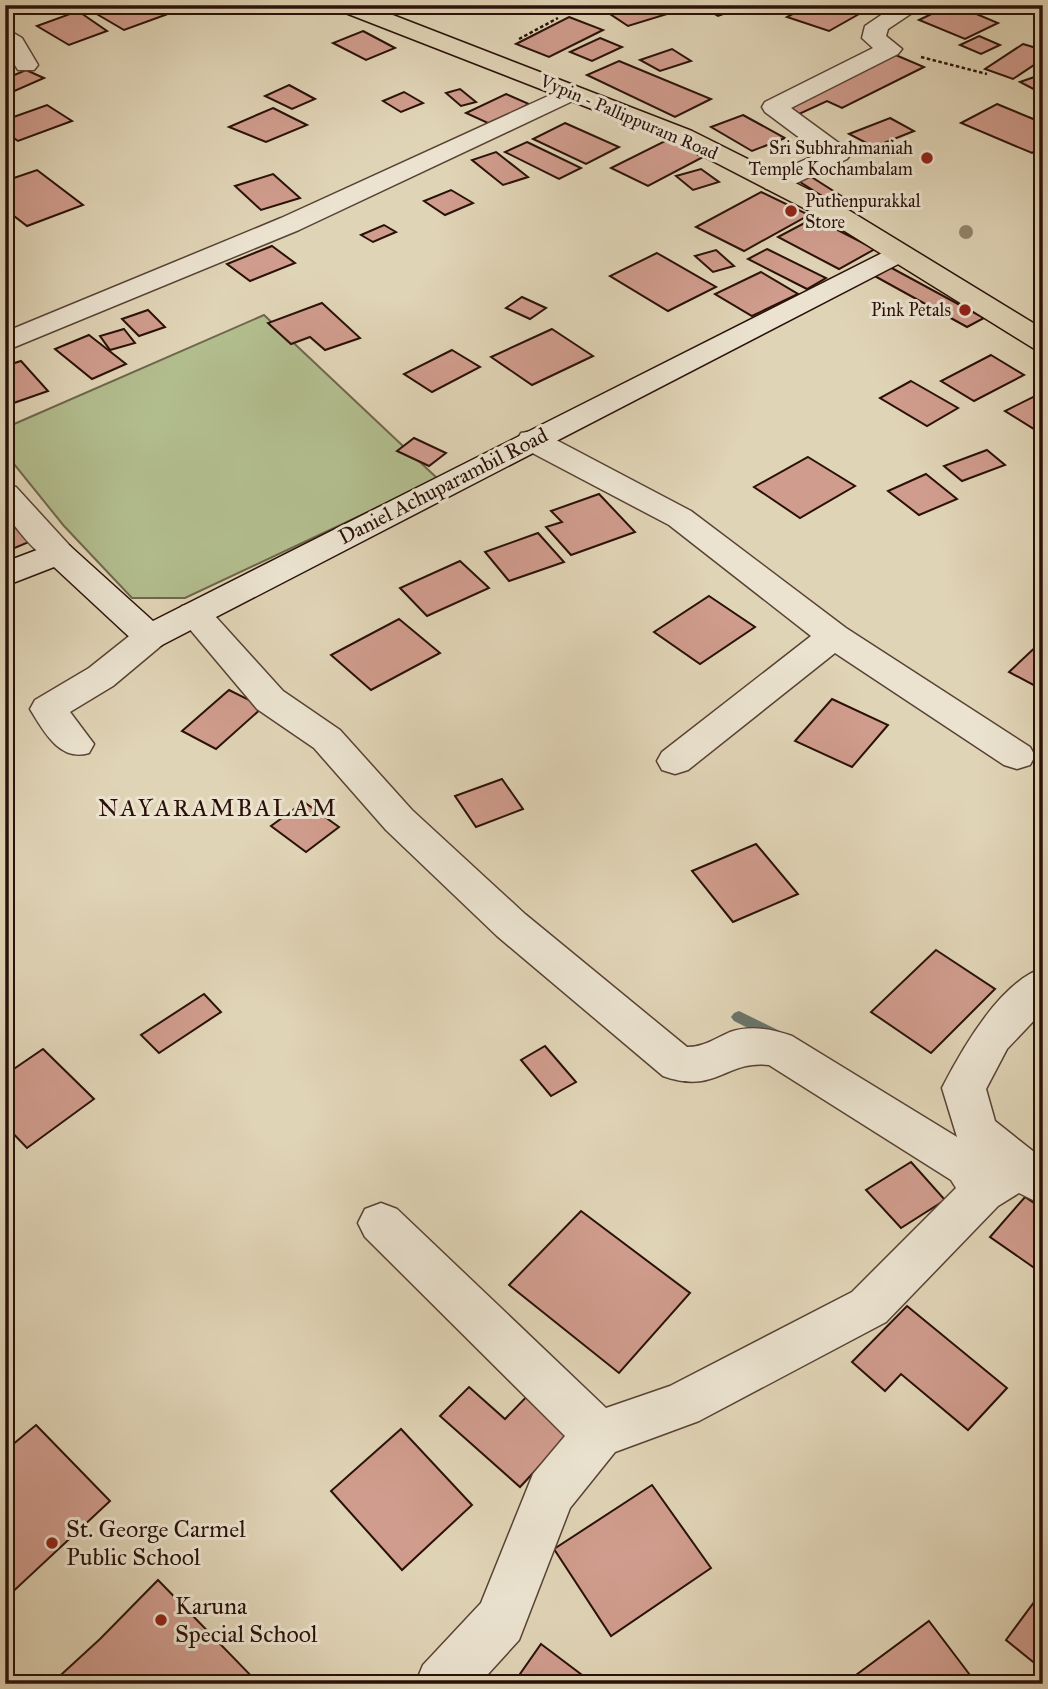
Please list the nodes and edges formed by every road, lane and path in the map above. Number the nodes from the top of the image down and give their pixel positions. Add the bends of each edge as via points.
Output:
1 (346, 5) edge
2 (914, 5) edge
3 (5, 35) edge
4 (890, 49) junction
5 (26, 65) dead end
6 (987, 74) dead end
7 (570, 93) junction
8 (775, 183) junction
9 (898, 253) junction
10 (5, 342) edge
11 (1043, 342) edge
12 (532, 440) junction
13 (5, 494) edge
14 (58, 553) junction
15 (5, 575) edge
16 (194, 614) junction
17 (150, 636) junction
18 (834, 636) junction
19 (76, 744) dead end
20 (1017, 756) dead end
21 (676, 761) dead end
22 (1043, 984) edge
23 (1016, 1179) edge
24 (381, 1223) dead end
25 (598, 1434) junction
26 (442, 1684) edge

1 - 7 main road, Vypin - Pallippuram Road
2 - 4 street via 877,26 874,38
3 - 5 street via 15,43
4 - 6 path
4 - 8 street via 774,107 838,154
7 - 8 main road, Vypin - Pallippuram Road via 683,136
7 - 10 street via 290,224
8 - 9 main road, Vypin - Pallippuram Road
9 - 11 main road, Vypin - Pallippuram Road
9 - 12 street, Daniel Achuparambil Road
12 - 16 street, Daniel Achuparambil Road
12 - 18 street via 680,518
13 - 14 street
14 - 15 street
14 - 17 street
16 - 17 street, Daniel Achuparambil Road
16 - 23 street via 270,700 327,739 399,820 501,916 678,1064 705,1065 744,1045 777,1048 967,1166
17 - 19 street, Daniel Achuparambil Road via 102,677 48,709
18 - 20 street
18 - 21 street
22 - 23 street via 992,1037 964,1088 976,1131
23 - 25 street via 869,1307 682,1405
24 - 25 street
25 - 26 street via 551,1492 500,1621

